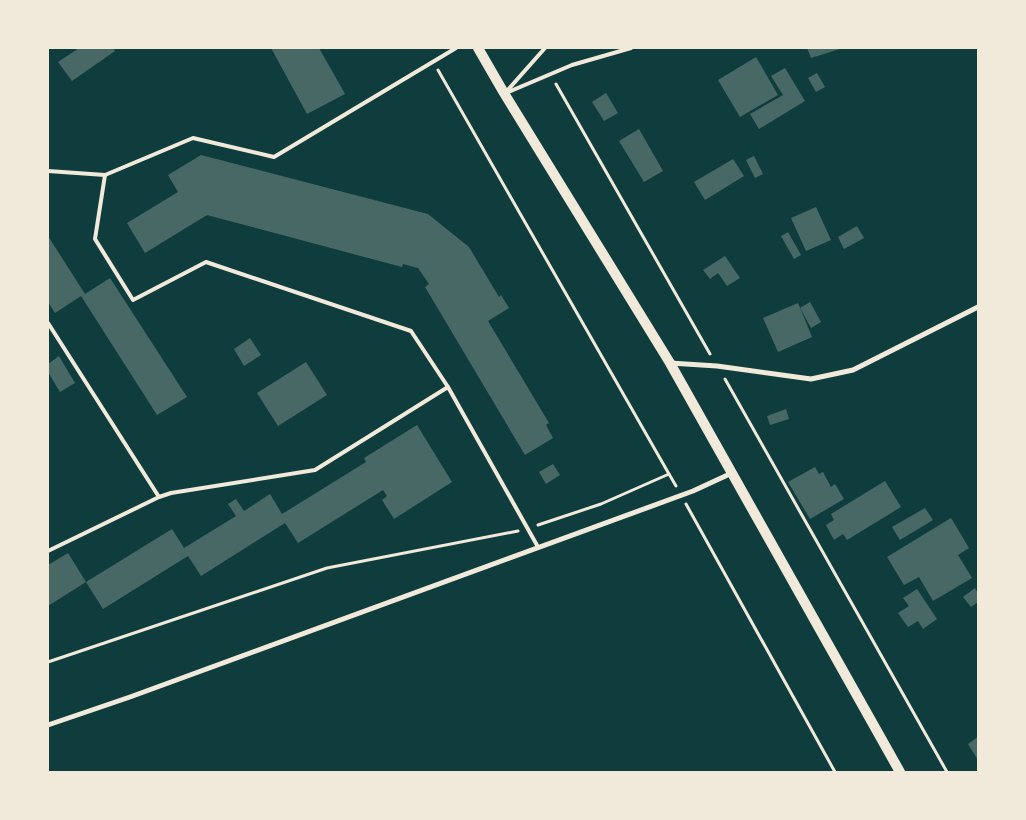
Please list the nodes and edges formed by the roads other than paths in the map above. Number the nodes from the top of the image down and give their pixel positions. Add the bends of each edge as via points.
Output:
1 (456, 48) edge
2 (478, 48) edge
3 (545, 48) edge
4 (632, 48) edge
5 (504, 93) junction
6 (48, 171) edge
7 (105, 175) junction
8 (978, 307) edge
9 (48, 324) edge
10 (670, 363) junction
11 (448, 387) junction
12 (732, 473) junction
13 (159, 496) junction
14 (538, 547) junction
15 (48, 551) edge
16 (48, 725) edge
17 (900, 772) edge

1 - 7 lane via 274,157 193,138
2 - 5 main road
3 - 5 lane
4 - 5 lane via 572,65
5 - 10 main road
6 - 7 lane
7 - 11 lane via 95,239 133,300 206,262 412,331
8 - 10 street via 854,370 811,379
9 - 13 lane
10 - 12 main road
11 - 13 lane via 315,470
11 - 14 lane
12 - 14 street
12 - 17 main road
13 - 15 lane
14 - 16 street

